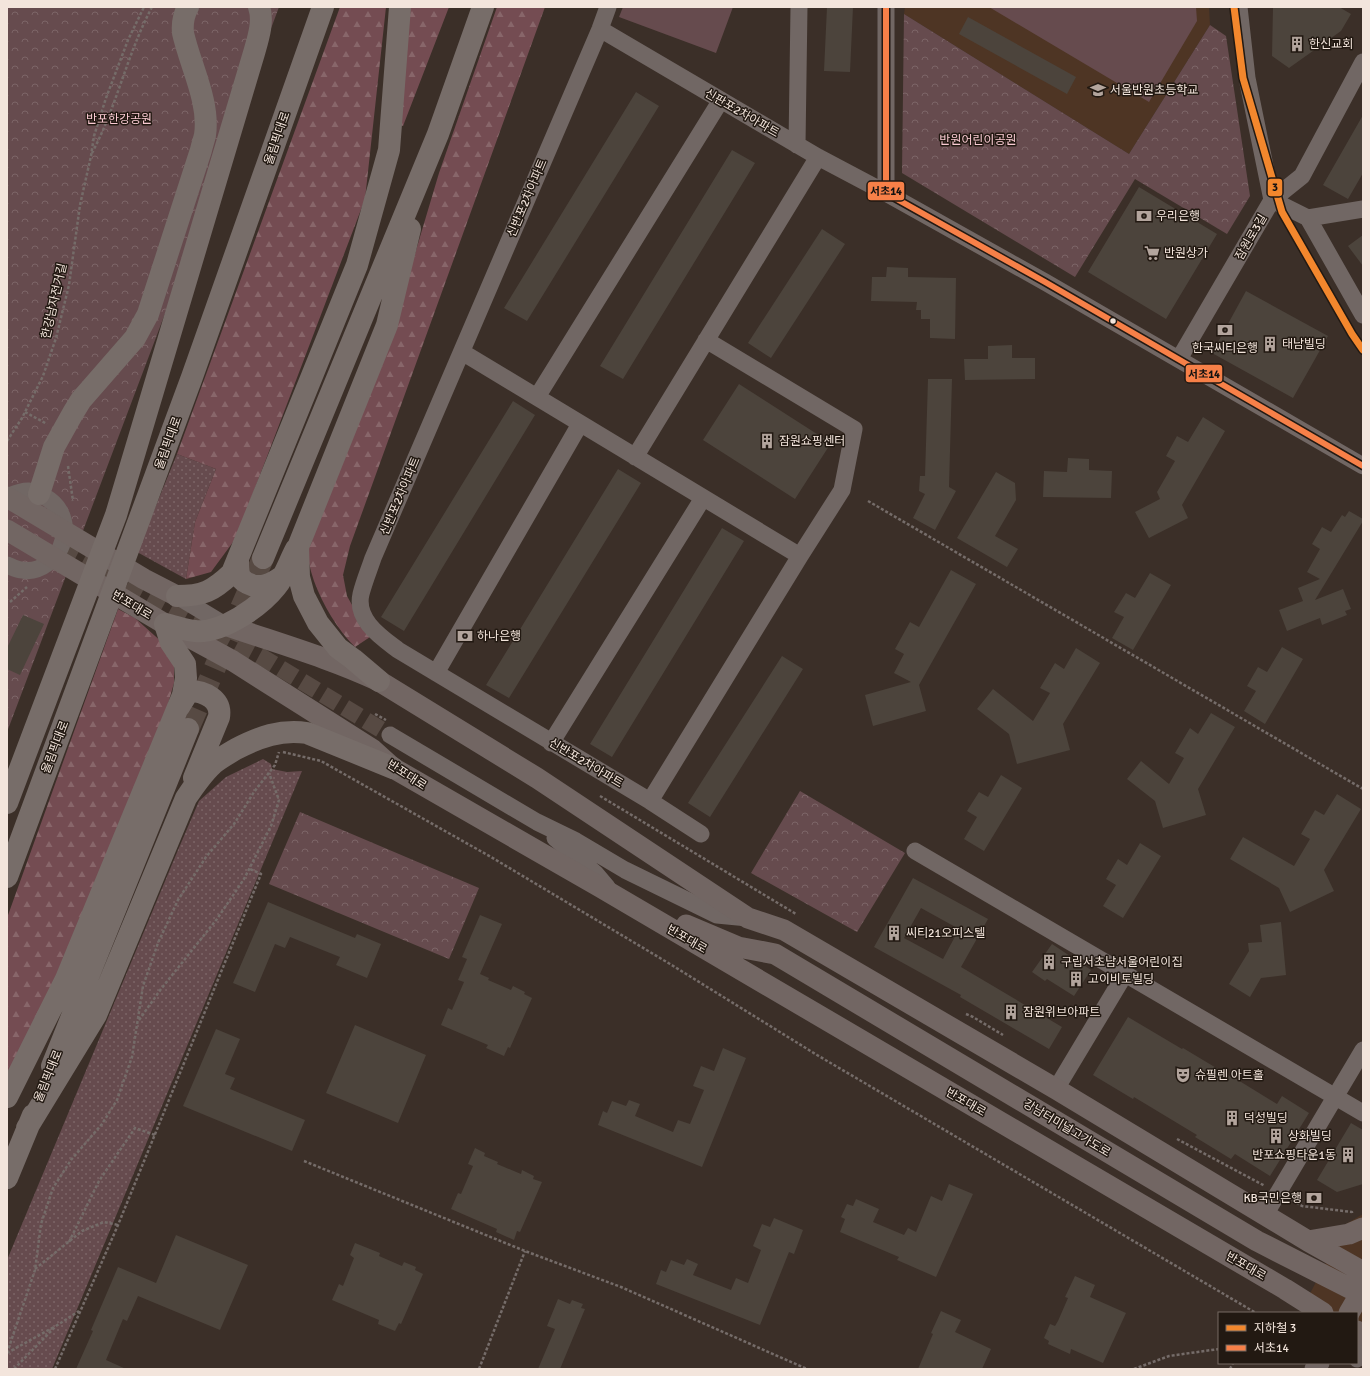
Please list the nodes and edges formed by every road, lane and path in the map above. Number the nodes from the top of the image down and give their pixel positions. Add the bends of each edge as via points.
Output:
1 (144, 7) edge
2 (152, 7) edge
3 (188, 7) edge
4 (259, 7) edge
5 (323, 7) edge
6 (400, 7) edge
7 (483, 7) edge
8 (608, 7) edge
9 (799, 7) edge
10 (886, 7) edge
11 (1239, 7) edge
12 (600, 29) junction
13 (1363, 62) edge
14 (721, 100) junction
15 (797, 145) junction
16 (91, 156) junction
17 (428, 157) junction
18 (818, 157) junction
19 (886, 192) junction
20 (1272, 200) junction
21 (1363, 208) edge
22 (1308, 218) junction
23 (1363, 315) edge
24 (706, 340) junction
25 (462, 352) junction
26 (1179, 359) junction
27 (537, 398) junction
28 (580, 424) junction
29 (7, 441) edge
30 (635, 457) junction
31 (1363, 466) edge
32 (39, 494) junction
33 (7, 497) edge
34 (703, 498) junction
35 (868, 501) dead end
36 (116, 515) junction
37 (7, 530) edge
38 (298, 547) junction
39 (800, 556) junction
40 (263, 558) tunnel mouth
41 (238, 561) junction
42 (11, 571) edge
43 (284, 575) junction
44 (177, 596) junction
45 (165, 624) junction
46 (225, 625) junction
47 (436, 673) junction
48 (379, 681) junction
49 (74, 698) junction
50 (181, 722) junction
51 (390, 736) tunnel mouth
52 (551, 743) junction
53 (394, 768) junction
54 (269, 773) junction
55 (1363, 789) edge
56 (186, 798) junction
57 (650, 801) junction
58 (7, 803) edge
59 (31, 812) junction
60 (537, 822) junction
61 (701, 834) dead end
62 (915, 851) dead end
63 (7, 860) edge
64 (250, 869) junction
65 (7, 877) edge
66 (613, 895) junction
67 (652, 918) junction
68 (748, 918) junction
69 (775, 954) junction
70 (1125, 974) junction
71 (139, 1021) junction
72 (1363, 1050) edge
73 (1056, 1089) junction
74 (1337, 1096) junction
75 (7, 1097) edge
76 (1363, 1113) edge
77 (27, 1128) junction
78 (155, 1135) junction
79 (304, 1161) dead end
80 (7, 1178) edge
81 (1278, 1193) junction
82 (1265, 1215) junction
83 (1358, 1220) edge
84 (118, 1225) junction
85 (1308, 1241) junction
86 (69, 1242) junction
87 (525, 1251) junction
88 (35, 1270) junction
89 (1363, 1272) edge
90 (1285, 1289) junction
91 (1363, 1289) edge
92 (1363, 1295) edge
93 (81, 1310) junction
94 (1254, 1312) edge
95 (1295, 1312) edge
96 (1321, 1312) edge
97 (1350, 1312) edge
98 (56, 1326) junction
99 (1218, 1349) edge
100 (7, 1353) edge
101 (14, 1369) edge
102 (55, 1369) edge
103 (478, 1369) edge
104 (807, 1369) edge
105 (1134, 1369) edge

1 - 16 path, 한강남자전거길 via 128,40 106,98 94,136
2 - 16 path, 한강남자전거길 via 136,39 110,114
3 - 32 highway via 182,23 204,106 205,134 201,150 148,314 135,338 81,400 73,413 54,447
4 - 36 highway via 260,28 254,53
5 - 49 highway, 올림픽대로 via 195,370
6 - 41 highway via 389,150 357,265
7 - 17 highway
8 - 12 street, 신반포2차아파트
9 - 15 street
10 - 19 street
11 - 20 street, 잠원로3길 via 1247,78
12 - 14 street, 신판포2차아파트
12 - 25 street, 신반포2차아파트
13 - 20 street via 1302,176
14 - 15 street, 신판포2차아파트
14 - 27 street
15 - 18 street, 신판포2차아파트
16 - 29 path, 한강남자전거길 via 80,205 69,284 56,338 42,376 22,418
17 - 38 highway via 387,324
17 - 40 highway
18 - 19 street, 신판포2차아파트
18 - 24 street
19 - 26 street, 신판포2차아파트
20 - 22 street
20 - 26 street, 잠원로3길
21 - 22 street
22 - 23 street
24 - 30 street
24 - 39 street via 854,429 842,490
25 - 27 street
25 - 47 street, 신반포2차아파트 via 373,558 360,600 363,615 376,633
26 - 31 street, 신판포2차아파트
27 - 28 street
28 - 30 street
28 - 47 street
30 - 34 street
32 - 33 street via 28,491
32 - 42 street via 49,499 63,517 65,539 61,550 44,566 32,570
33 - 44 main road
34 - 39 street
34 - 52 street
35 - 55 path
36 - 49 highway
36 - 58 highway
37 - 45 main road, 반포대로
38 - 43 highway
38 - 48 highway via 299,577 304,596 318,623 338,648
39 - 57 street
41 - 43 highway via 242,580 253,586 266,586
41 - 44 highway via 232,573 209,591 193,596
43 - 46 highway via 261,602
44 - 46 street
45 - 46 highway via 196,631 211,630
45 - 50 highway via 172,643 185,664
45 - 53 main road, 반포대로 via 233,661 372,749
46 - 48 main road via 355,670
47 - 52 street, 신반포2차아파트
48 - 68 main road via 532,775
49 - 59 highway, 올림픽대로
50 - 56 highway via 189,691 198,691 208,696 216,702 220,710
50 - 75 highway via 66,979
50 - 77 highway, 올림픽대로
51 - 60 street, 반포대로
52 - 57 street, 신반포2차아파트
53 - 56 highway via 307,733 280,733 254,740 223,756 201,776
53 - 66 main road, 반포대로
54 - 64 path via 279,800 271,826
54 - 71 path via 234,824 206,857 178,900 158,943 144,986
54 - 94 path via 275,765 279,751 321,761 491,857 817,1055
56 - 77 highway via 96,1015
57 - 61 street, 신반포2차아파트
59 - 63 highway
59 - 65 highway, 올림픽대로
60 - 66 street via 596,874
60 - 68 street via 625,870 717,915
62 - 70 street
64 - 71 path via 217,920 161,989
64 - 78 path via 261,874
66 - 67 main road, 반포대로
67 - 69 main road via 677,921 738,947
67 - 90 main road, 반포대로
68 - 69 main road
68 - 73 main road via 784,930
69 - 92 main road, 강남터미널고가도로 via 1257,1241
70 - 73 street
70 - 74 street
71 - 88 path via 132,1057 116,1100 102,1124 71,1160 53,1188 41,1224
72 - 74 street
73 - 82 main road
74 - 76 street
74 - 81 street
77 - 80 highway, 올림픽대로
78 - 84 path
78 - 86 path via 135,1128 99,1181
79 - 87 path
81 - 82 street
81 - 83 path via 1302,1206
82 - 85 main road
83 - 85 main road via 1349,1234
84 - 86 path via 104,1222 82,1231
84 - 93 path
85 - 89 main road
86 - 88 path
87 - 103 path
87 - 104 path via 621,1287
88 - 100 path
90 - 95 main road
90 - 96 main road, 반포대로
91 - 97 main road
93 - 98 path
93 - 102 path
98 - 100 path
98 - 101 path
99 - 105 path via 1169,1356

